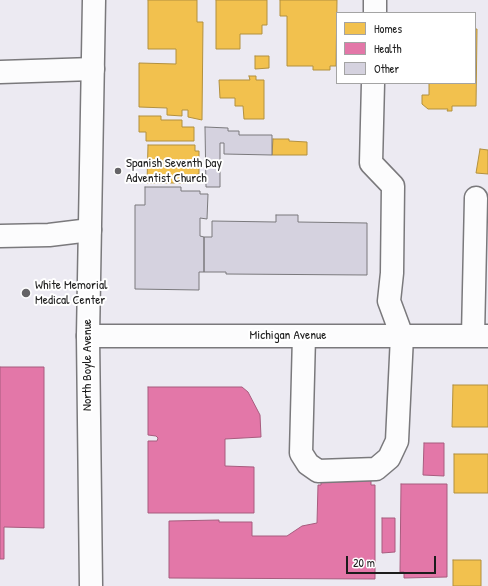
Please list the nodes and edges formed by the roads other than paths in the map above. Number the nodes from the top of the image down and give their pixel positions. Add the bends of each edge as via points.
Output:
1 (94, 0) edge
2 (375, 0) edge
3 (375, 12) edge
4 (93, 69) junction
5 (0, 72) edge
6 (373, 84) edge
7 (476, 198) dead end
8 (90, 230) junction
9 (0, 236) edge
10 (88, 336) junction
11 (304, 336) junction
12 (402, 336) junction
13 (481, 336) edge
14 (91, 586) edge

1 - 4 main road, North Boyle Avenue
2 - 3 main road
4 - 5 main road
4 - 8 main road, North Boyle Avenue
6 - 12 main road via 371,163 393,186 392,273 389,301
7 - 13 main road
8 - 9 main road
8 - 10 main road, North Boyle Avenue
10 - 11 main road, Michigan Avenue
10 - 14 main road, North Boyle Avenue
11 - 12 main road, Michigan Avenue
11 - 12 main road via 301,453 308,464 318,471 376,469 389,458 397,441
12 - 13 main road, Michigan Avenue

